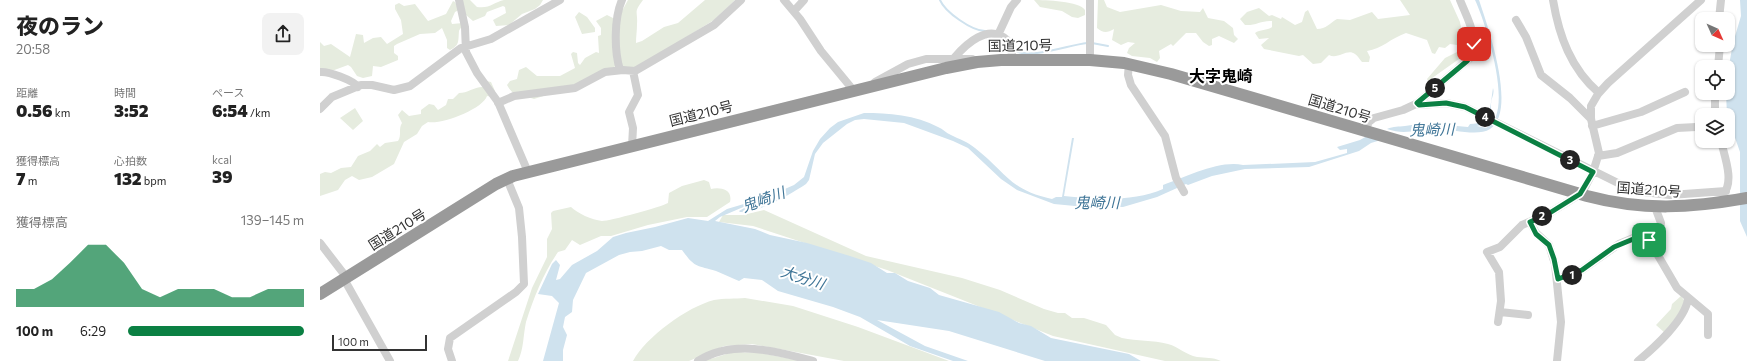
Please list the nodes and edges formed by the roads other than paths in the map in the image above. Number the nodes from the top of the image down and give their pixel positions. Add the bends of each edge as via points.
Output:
1 (458, 0) edge
2 (560, 0) edge
3 (622, 0) edge
4 (741, 0) edge
5 (784, 0) edge
6 (804, 0) edge
7 (1016, 0) edge
8 (1090, 0) edge
9 (1460, 0) edge
10 (1553, 0) edge
11 (1701, 0) edge
12 (1721, 0) edge
13 (794, 11) junction
14 (1720, 12) edge
15 (1516, 20) dead end
16 (998, 35) junction
17 (465, 47) junction
18 (954, 58) junction
19 (1001, 60) junction
20 (1014, 60) junction
21 (1090, 60) junction
22 (1129, 63) junction
23 (620, 70) junction
24 (320, 72) edge
25 (633, 72) junction
26 (358, 87) junction
27 (859, 90) junction
28 (1685, 92) dead end
29 (1599, 93) junction
30 (498, 103) junction
31 (1417, 103) junction
32 (320, 108) edge
33 (1592, 123) junction
34 (1695, 127) edge
35 (1369, 132) junction
36 (632, 146) junction
37 (1722, 148) edge
38 (1598, 156) junction
39 (528, 172) junction
40 (1593, 172) junction
41 (507, 178) junction
42 (1184, 191) dead end
43 (1580, 194) junction
44 (1727, 196) junction
45 (1747, 198) edge
46 (1655, 207) junction
47 (1530, 222) junction
48 (1648, 233) junction
49 (320, 243) edge
50 (346, 278) junction
51 (1558, 279) junction
52 (320, 294) edge
53 (1688, 299) junction
54 (1500, 312) junction
55 (1528, 315) dead end
56 (1498, 322) dead end
57 (1708, 335) dead end
58 (390, 361) edge
59 (452, 361) edge
60 (698, 361) edge
61 (813, 361) edge
62 (1557, 361) edge
63 (1638, 361) edge

1 - 17 street
2 - 17 street via 491,39
3 - 23 street via 618,15 616,46
4 - 25 street via 714,25
5 - 13 street
6 - 13 street
7 - 16 street
8 - 21 street
9 - 31 street via 1474,40 1473,52 1465,63
10 - 29 street via 1558,27 1576,68
11 - 29 street
12 - 14 street
13 - 27 street via 821,51
15 - 33 street via 1526,37 1541,75 1570,98
16 - 18 street via 975,38
16 - 20 street via 1007,40
17 - 26 street via 402,89 366,85
17 - 30 street via 477,72
18 - 19 street
18 - 27 street via 931,58 912,62
19 - 20 highway, 国道210号
19 - 27 highway, 国道210号 via 960,65
20 - 21 highway, 国道210号
21 - 22 highway, 国道210号
22 - 35 highway, 国道210号
22 - 42 street via 1128,75 1131,85 1165,136 1176,179
23 - 25 street
23 - 30 street via 601,73 576,88 514,96
24 - 26 street via 331,73
25 - 36 street via 638,96 628,112 633,128
26 - 32 street via 332,97
27 - 36 highway, 国道210号
28 - 33 street via 1640,112
29 - 33 street via 1592,103
30 - 39 street
31 - 35 street via 1374,118
31 - 40 street via 1446,103 1465,107
33 - 38 street
34 - 38 street via 1677,128 1617,153
35 - 43 highway, 国道210号
36 - 39 highway, 国道210号
37 - 44 street via 1728,176
38 - 40 street
39 - 41 highway, 国道210号
40 - 43 street
40 - 44 street via 1626,189 1642,193
41 - 50 highway, 国道210号
41 - 59 street via 519,208 524,284 450,338 448,349
43 - 46 highway, 国道210号 via 1615,203
43 - 47 street
44 - 45 highway, 国道210号
44 - 46 highway, 国道210号 via 1694,206
46 - 48 street via 1661,226
47 - 51 street via 1536,234 1549,245
47 - 54 street via 1520,227 1500,247 1487,252 1499,270
48 - 51 street via 1614,247 1582,270
48 - 53 street via 1663,267 1676,287
49 - 50 street
50 - 52 highway, 国道210号
50 - 58 street
51 - 62 street via 1561,322
53 - 57 street via 1708,314
53 - 63 street via 1685,309 1674,325
54 - 55 street
54 - 56 street
60 - 61 street via 717,352 741,349 781,352

